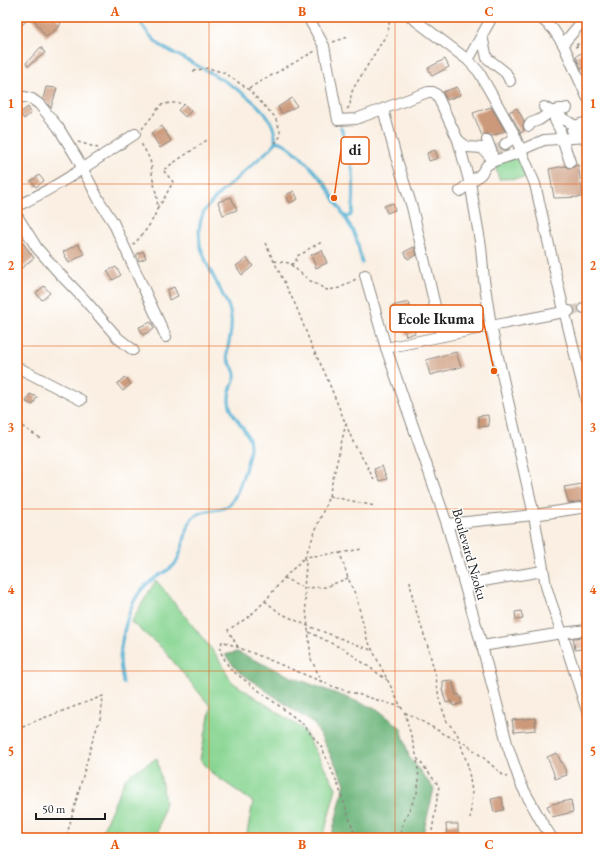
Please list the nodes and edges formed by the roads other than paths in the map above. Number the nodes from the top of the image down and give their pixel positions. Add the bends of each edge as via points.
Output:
1 (22, 17) edge
2 (308, 17) edge
3 (411, 17) edge
4 (492, 17) edge
5 (540, 17) edge
6 (586, 17) edge
7 (17, 22) edge
8 (482, 36) junction
9 (563, 44) junction
10 (468, 60) junction
11 (510, 81) dead end
12 (17, 97) edge
13 (587, 97) edge
14 (567, 108) dead end
15 (382, 109) junction
16 (550, 110) junction
17 (587, 123) edge
18 (529, 126) dead end
19 (575, 126) junction
20 (135, 134) road end
21 (587, 136) edge
22 (515, 137) junction
23 (562, 138) junction
24 (458, 140) junction
25 (487, 140) dead end
26 (505, 144) tunnel mouth
27 (522, 151) junction
28 (492, 155) junction
29 (570, 162) dead end
30 (82, 169) junction
31 (481, 174) junction
32 (469, 184) junction
33 (460, 191) dead end
34 (473, 204) junction
35 (17, 206) edge
36 (17, 216) edge
37 (365, 275) road end
38 (567, 312) junction
39 (491, 326) junction
40 (442, 336) junction
41 (166, 337) dead end
42 (386, 348) junction
43 (133, 350) dead end
44 (17, 367) edge
45 (584, 380) edge
46 (81, 400) dead end
47 (587, 403) edge
48 (587, 506) edge
49 (534, 515) junction
50 (447, 524) junction
51 (543, 571) junction
52 (465, 584) junction
53 (587, 630) edge
54 (562, 633) junction
55 (482, 646) junction
56 (587, 711) edge
57 (552, 838) edge

1 - 7 street
2 - 15 street via 324,46 338,120 356,119
3 - 10 street
4 - 8 street
5 - 9 street
6 - 9 street
8 - 10 street
8 - 11 street via 487,58 506,73
9 - 13 street
10 - 22 street via 479,72
12 - 30 street via 32,99 39,104 58,127
14 - 16 street
15 - 24 street via 433,92
15 - 40 street via 412,207
16 - 18 street
16 - 19 street
16 - 23 street
17 - 19 street
19 - 21 street
19 - 23 street
20 - 30 street
21 - 23 street
22 - 26 street
22 - 27 street
23 - 27 street via 544,140
23 - 29 street
24 - 28 street via 467,147 482,148
24 - 32 street
25 - 28 street
27 - 28 street
27 - 38 street via 535,184
28 - 31 street
30 - 35 street
30 - 41 street via 113,222
31 - 32 street
31 - 34 street
32 - 33 street
32 - 34 street
34 - 39 street
36 - 43 street via 37,248 118,338
37 - 42 street, Boulevard Nzoku
38 - 39 street
38 - 45 street
39 - 40 street
39 - 49 street
40 - 42 street
42 - 50 street, Boulevard Nzoku
44 - 46 street
45 - 47 street
48 - 49 street
49 - 50 street
49 - 51 street
50 - 52 street, Boulevard Nzoku
51 - 52 street
51 - 54 street
52 - 55 street, Boulevard Nzoku
53 - 54 street
54 - 55 street
54 - 56 street
55 - 57 street, Boulevard Nzoku via 508,747 520,782

